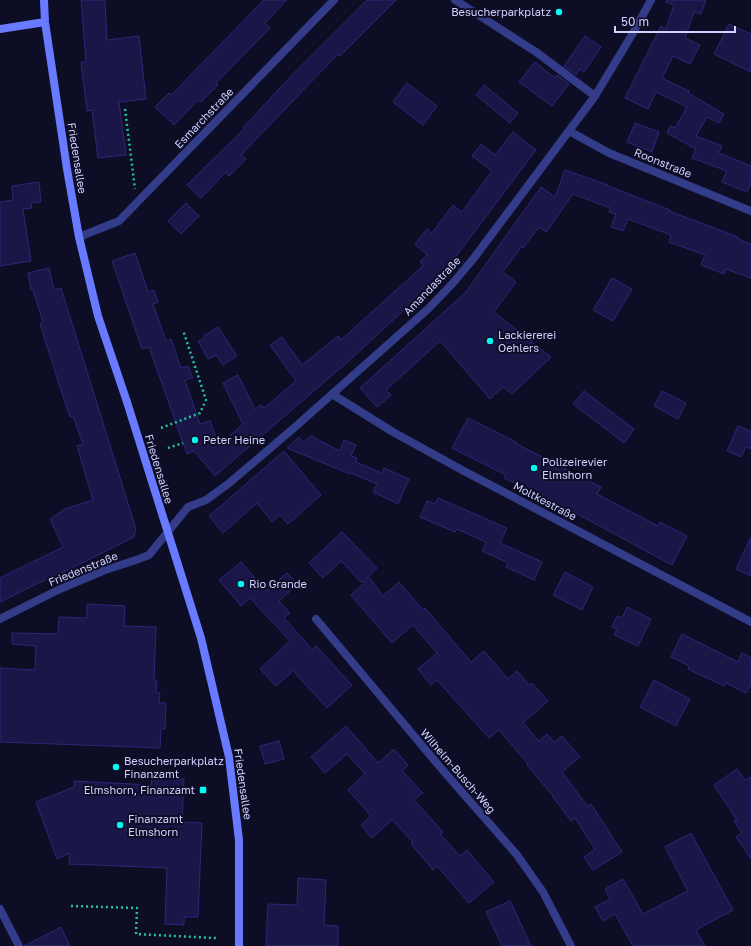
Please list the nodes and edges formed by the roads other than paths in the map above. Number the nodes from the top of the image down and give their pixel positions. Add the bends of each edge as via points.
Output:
1 (44, 0) edge
2 (334, 0) edge
3 (455, 0) edge
4 (651, 0) edge
5 (46, 22) junction
6 (0, 29) edge
7 (595, 96) junction
8 (569, 131) junction
9 (751, 211) edge
10 (80, 236) junction
11 (332, 394) junction
12 (167, 531) junction
13 (0, 619) edge
14 (316, 619) dead end
15 (751, 622) edge
16 (0, 909) edge
17 (0, 922) edge
18 (8, 926) junction
19 (19, 946) edge
20 (239, 946) edge
21 (571, 946) edge

1 - 5 main road, Friedensallee
2 - 10 street, Esmarchstraße via 119,221
3 - 7 street via 536,52
4 - 7 street, Amandastraße
5 - 6 main road
5 - 10 main road, Friedensallee via 67,169
7 - 8 street, Amandastraße
8 - 9 street, Roonstraße via 609,153
8 - 11 street, Amandastraße via 452,284 428,309
10 - 12 main road, Friedensallee via 98,316
11 - 12 street, Amandastraße via 228,484 206,500 188,507
11 - 15 street, Moltkestraße via 462,470
12 - 13 street, Friedenstraße via 149,555 60,589
12 - 20 main road, Friedensallee via 201,638 230,757 239,840
14 - 21 street, Wilhelm-Busch-Weg via 517,855 543,892
16 - 18 street
17 - 18 street
18 - 19 street

